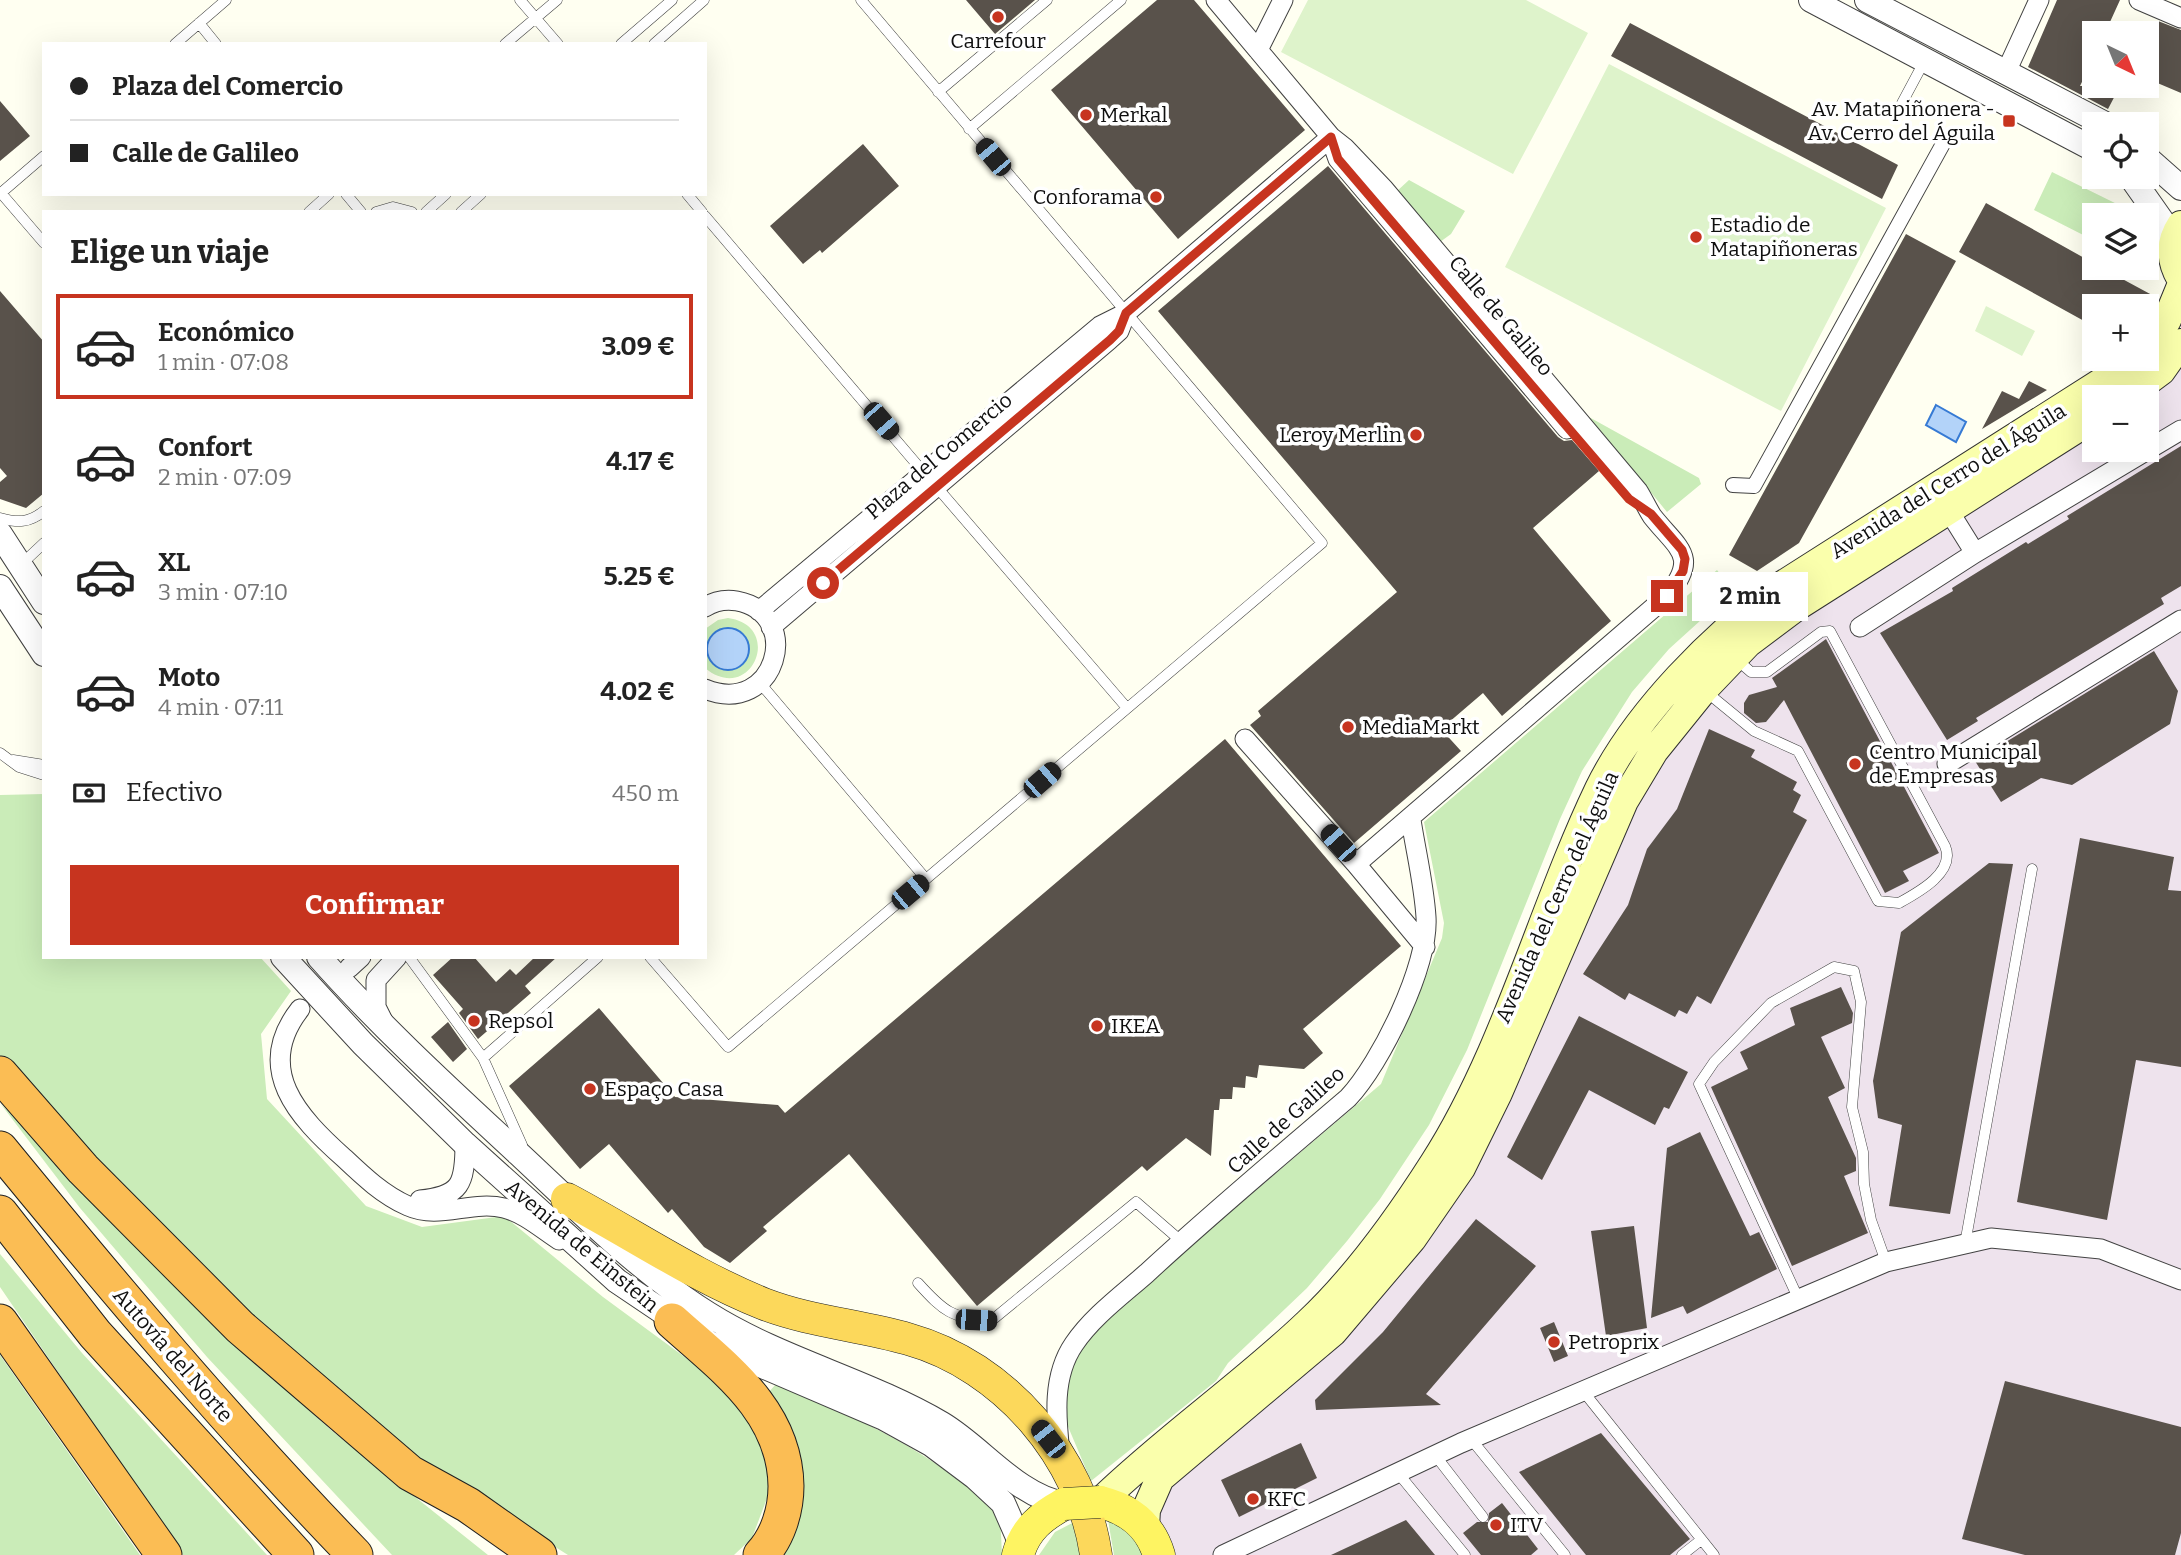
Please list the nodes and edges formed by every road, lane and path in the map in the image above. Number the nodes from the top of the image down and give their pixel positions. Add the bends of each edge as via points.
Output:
1 (226, 0) edge
2 (520, 0) edge
3 (557, 0) edge
4 (672, 0) edge
5 (704, 0) edge
6 (861, 0) edge
7 (1047, 0) edge
8 (1121, 0) edge
9 (1216, 0) edge
10 (1283, 0) edge
11 (1811, 0) edge
12 (1867, 0) edge
13 (2039, 0) edge
14 (2139, 0) edge
15 (535, 18) junction
16 (2181, 18) edge
17 (199, 23) junction
18 (177, 42) edge
19 (214, 42) edge
20 (507, 42) edge
21 (556, 42) edge
22 (623, 42) edge
23 (656, 42) edge
24 (1258, 50) junction
25 (1925, 59) junction
26 (2006, 72) junction
27 (938, 92) junction
28 (1902, 103) dead end
29 (2082, 112) edge
30 (969, 129) junction
31 (1331, 137) junction
32 (1944, 142) dead end
33 (2082, 143) edge
34 (42, 158) edge
35 (2159, 169) edge
36 (2181, 188) edge
37 (2139, 189) edge
38 (327, 196) edge
39 (348, 196) edge
40 (444, 196) edge
41 (479, 196) edge
42 (689, 196) edge
43 (311, 210) edge
44 (359, 210) edge
45 (383, 210) edge
46 (404, 210) edge
47 (428, 210) edge
48 (462, 210) edge
49 (701, 210) edge
50 (707, 218) edge
51 (2176, 237) edge
52 (42, 241) edge
53 (2181, 279) edge
54 (2181, 286) edge
55 (1126, 313) junction
56 (2159, 330) edge
57 (2181, 344) edge
58 (2119, 371) edge
59 (2142, 385) edge
60 (2082, 425) edge
61 (2181, 430) edge
62 (924, 472) junction
63 (1733, 485) dead end
64 (938, 488) junction
65 (1947, 508) junction
66 (42, 513) edge
67 (0, 518) edge
68 (0, 534) edge
69 (1975, 553) junction
70 (0, 587) edge
71 (42, 599) edge
72 (707, 606) edge
73 (765, 619) junction
74 (2181, 620) edge
75 (1860, 627) dead end
76 (42, 651) edge
77 (1735, 657) junction
78 (760, 683) junction
79 (707, 689) edge
80 (1704, 689) junction
81 (1127, 708) junction
82 (1245, 738) dead end
83 (3, 756) edge
84 (1947, 764) dead end
85 (42, 765) edge
86 (42, 774) edge
87 (1410, 820) junction
88 (1356, 864) junction
89 (2032, 869) dead end
90 (926, 879) junction
91 (1425, 947) junction
92 (285, 959) edge
93 (321, 959) edge
94 (395, 959) edge
95 (410, 959) edge
96 (596, 959) edge
97 (652, 959) edge
98 (300, 1009) dead end
99 (396, 1039) junction
100 (483, 1058) junction
101 (0, 1074) edge
102 (466, 1144) junction
103 (0, 1149) edge
104 (536, 1170) junction
105 (389, 1196) junction
106 (568, 1199) junction
107 (0, 1213) edge
108 (1181, 1241) junction
109 (1964, 1244) junction
110 (1886, 1262) junction
111 (2181, 1280) edge
112 (617, 1281) junction
113 (918, 1283) dead end
114 (1800, 1301) junction
115 (672, 1321) junction
116 (0, 1322) edge
117 (1583, 1391) junction
118 (1471, 1439) junction
119 (1061, 1454) junction
120 (1434, 1455) junction
121 (411, 1473) junction
122 (1398, 1473) junction
123 (1100, 1502) junction
124 (1064, 1504) junction
125 (1483, 1517) dead end
126 (1701, 1540) junction
127 (1157, 1547) edge
128 (1020, 1549) edge
129 (164, 1555) edge
130 (296, 1555) edge
131 (355, 1555) edge
132 (507, 1555) edge
133 (539, 1555) edge
134 (761, 1555) edge
135 (1096, 1555) edge
136 (1223, 1555) edge
137 (1465, 1555) edge
138 (1565, 1555) edge
139 (1682, 1555) edge
140 (1714, 1555) edge

1 - 17 lane
2 - 15 lane
3 - 15 lane
4 - 22 lane
5 - 23 lane
6 - 27 lane
7 - 27 lane
8 - 30 lane
9 - 24 street, Calle de Galileo
10 - 24 street
11 - 25 street
12 - 26 street
13 - 26 street
14 - 16 street
15 - 20 lane
15 - 21 lane
17 - 18 lane
17 - 19 lane
24 - 31 street, Calle de Galileo
25 - 28 lane
25 - 33 street
26 - 29 street
27 - 30 lane
30 - 55 lane
31 - 55 street, Plaza del Comercio
31 - 87 street, Calle de Galileo via 1338,159 1629,499 1651,514 1685,559 1677,584 1667,596
32 - 63 street via 1754,486
34 - 52 lane via 1,193
35 - 36 street
37 - 51 street
38 - 43 lane
39 - 44 lane
40 - 47 lane
41 - 48 lane
42 - 49 lane
45 - 46 lane
50 - 62 lane
51 - 53 main road via 2174,265
54 - 56 main road
55 - 62 street, Plaza del Comercio via 1100,326
55 - 64 street, Plaza del Comercio via 1110,340
55 - 81 lane via 1322,543
57 - 59 main road via 2161,371
58 - 123 main road, Avenida del Cerro del Águila via 1782,586 1731,624 1686,670 1632,736 1600,787 1475,1086 1437,1159 1391,1227 1311,1321
60 - 65 main road, Avenida del Cerro del Águila
61 - 69 street
62 - 64 lane
62 - 73 street, Plaza del Comercio
64 - 73 street, Plaza del Comercio
64 - 81 lane
65 - 69 street
65 - 77 main road, Avenida del Cerro del Águila via 1796,607
66 - 67 lane via 20,522
68 - 71 street
69 - 75 street
70 - 76 street
72 - 73 street via 729,600 745,603
73 - 78 street via 775,657
74 - 84 street
77 - 80 main road, Avenida del Cerro del Águila
77 - 80 lane via 1751,672 1766,672 1821,632 1830,631 1945,846 1948,859 1943,871 1899,903 1878,901 1798,751 1754,731
78 - 79 street via 733,695
78 - 90 lane
80 - 127 main road, Avenida del Cerro del Águila via 1654,751 1623,801 1461,1168 1412,1239 1333,1332 1160,1478 1146,1510
81 - 90 lane
82 - 88 street
83 - 85 lane
83 - 86 lane
87 - 88 street
87 - 91 street, Calle de Galileo via 1426,916
88 - 91 street
89 - 109 lane
90 - 97 lane via 728,1047
91 - 108 street, Calle de Galileo via 1367,1077
92 - 102 street, Avenida de Einstein via 363,1044
93 - 99 street, Avenida de Einstein
94 - 99 street via 376,980 374,993 381,1017
95 - 100 lane
96 - 100 lane
98 - 105 street via 283,1038 279,1061 284,1087 297,1110 337,1152
99 - 104 street, Avenida de Einstein
100 - 104 lane
101 - 121 highway via 83,1169 240,1327
102 - 105 street via 459,1187 448,1196 409,1202
102 - 112 street, Avenida de Einstein
103 - 131 highway, Autovía del Norte via 122,1298
104 - 106 street, Avenida de Einstein
105 - 112 street via 426,1211 488,1206 517,1212
106 - 119 highway via 726,1289 817,1321 878,1331 935,1349 975,1370 1009,1397
106 - 124 street, Avenida de Einstein via 640,1264 709,1315 753,1340 891,1397 943,1425 1037,1496
107 - 130 highway, Autovía del Norte via 95,1334
108 - 113 lane via 1136,1202 991,1321 960,1319 941,1308
108 - 119 street, Calle de Galileo via 1073,1345 1059,1379 1056,1411
109 - 110 street
109 - 111 street via 1991,1238 2101,1249
110 - 114 street
110 - 114 lane via 1871,1220 1852,1107 1861,1002 1854,971 1833,967 1771,1003 1699,1084
112 - 115 street, Avenida de Einstein
114 - 117 street
115 - 128 street, Avenida de Einstein via 709,1343 884,1418 931,1444 1003,1503
115 - 134 highway via 752,1394 786,1461 786,1502 772,1544
116 - 129 highway
117 - 118 street
117 - 126 lane
118 - 120 street
118 - 138 lane
119 - 135 highway via 1077,1489
120 - 122 street
120 - 125 lane
121 - 132 highway via 455,1516
121 - 133 highway via 468,1505
122 - 136 street
122 - 137 lane
123 - 124 main road, bridge
123 - 127 main road via 1124,1509
124 - 128 main road via 1037,1522
126 - 139 lane
126 - 140 lane

